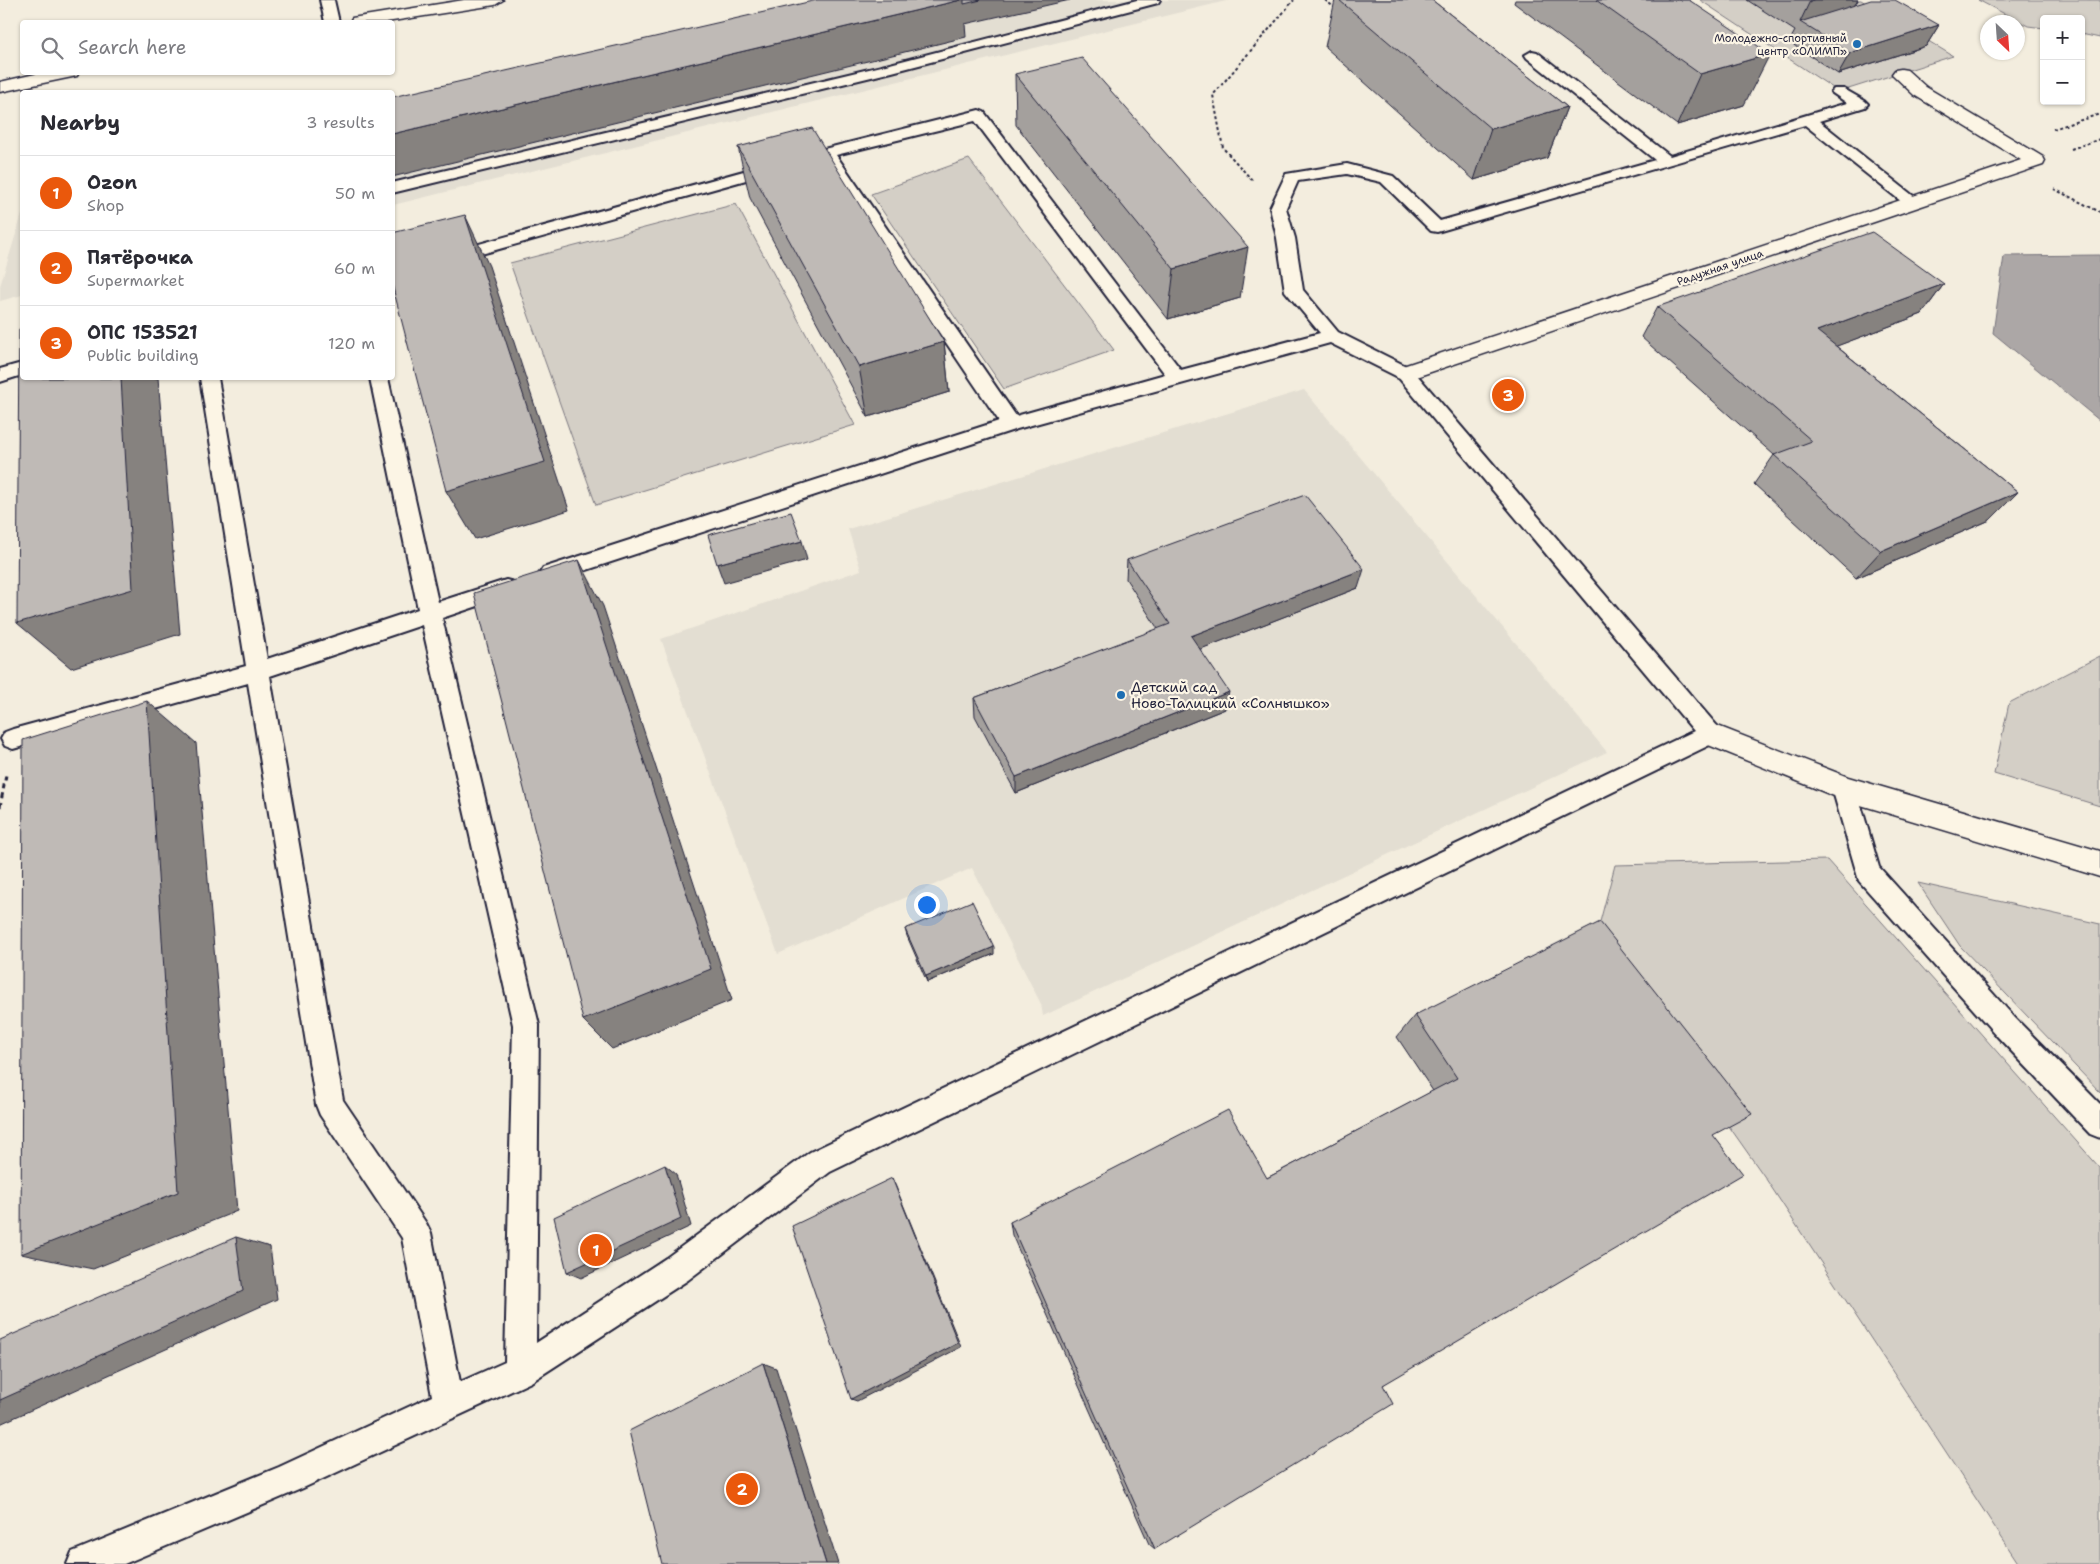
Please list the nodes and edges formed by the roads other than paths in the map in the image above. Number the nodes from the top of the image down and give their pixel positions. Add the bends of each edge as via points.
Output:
1 (326, 0) edge
2 (495, 0) edge
3 (1153, 0) edge
4 (331, 20) edge
5 (370, 20) edge
6 (1532, 55) dead end
7 (1901, 74) dead end
8 (57, 75) edge
9 (0, 87) edge
10 (1839, 92) dead end
11 (1808, 120) junction
12 (826, 153) junction
13 (806, 158) edge
14 (1667, 162) junction
15 (787, 164) edge
16 (395, 187) edge
17 (1913, 202) junction
18 (395, 273) edge
19 (1332, 336) junction
20 (20, 370) edge
21 (1405, 374) junction
22 (0, 376) edge
23 (1176, 376) junction
24 (208, 380) edge
25 (379, 380) edge
26 (1011, 424) junction
27 (430, 613) junction
28 (259, 671) junction
29 (1710, 734) junction
30 (13, 738) dead end
31 (1844, 788) junction
32 (2100, 864) edge
33 (2100, 1124) edge
34 (520, 1371) junction
35 (449, 1404) junction
36 (84, 1564) edge

1 - 4 lane
2 - 5 street
3 - 16 lane via 892,68
6 - 14 lane
7 - 17 street, Радужная улица via 1920,91 2036,161
8 - 9 street
10 - 11 lane via 1860,104
11 - 14 lane
11 - 17 lane
12 - 13 lane
12 - 23 lane via 979,115
12 - 26 lane
14 - 19 lane via 1437,227 1387,179 1347,169 1292,177 1278,208 1294,292
15 - 18 lane
17 - 21 street, Радужная улица
19 - 21 lane
19 - 23 lane
20 - 22 lane
21 - 29 lane
23 - 26 lane
24 - 28 lane
25 - 27 lane
26 - 27 lane
27 - 28 lane
27 - 34 lane via 526,1025
28 - 30 lane
28 - 35 lane via 330,1105 416,1233
29 - 31 street
29 - 34 lane via 820,1162 676,1269
31 - 32 street
31 - 33 lane via 1868,873 2006,1026
34 - 35 lane
35 - 36 lane via 290,1478

